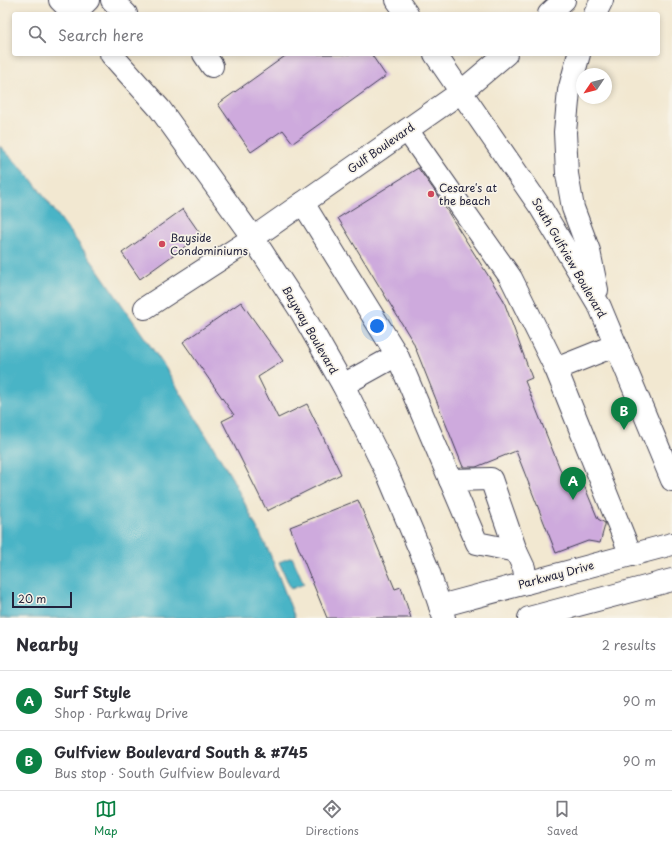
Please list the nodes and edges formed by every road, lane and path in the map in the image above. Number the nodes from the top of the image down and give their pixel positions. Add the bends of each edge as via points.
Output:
1 (60, 0) edge
2 (88, 0) edge
3 (112, 0) edge
4 (396, 0) edge
5 (564, 0) edge
6 (602, 0) edge
7 (72, 12) edge
8 (76, 12) edge
9 (124, 12) edge
10 (405, 12) edge
11 (551, 12) edge
12 (596, 12) edge
13 (113, 56) edge
14 (436, 56) edge
15 (504, 56) edge
16 (578, 56) edge
17 (461, 92) junction
18 (407, 130) junction
19 (304, 203) junction
20 (253, 238) junction
21 (600, 307) junction
22 (145, 308) dead end
23 (616, 345) junction
24 (397, 355) junction
25 (556, 369) junction
26 (342, 385) junction
27 (450, 480) junction
28 (672, 480) edge
29 (672, 544) edge
30 (516, 551) junction
31 (630, 555) junction
32 (672, 580) edge
33 (526, 583) junction
34 (442, 612) edge
35 (529, 618) edge

1 - 7 street
2 - 8 street
3 - 9 street
4 - 10 street
5 - 11 street
6 - 12 street
13 - 20 street, Bayway Boulevard via 160,109
14 - 17 street, South Gulfview Boulevard
15 - 17 street, Gulf Boulevard
16 - 21 street via 569,91 565,132 567,174 573,208 589,251
17 - 18 street, Gulf Boulevard
17 - 21 street, South Gulfview Boulevard via 542,208
18 - 19 street, Gulf Boulevard
18 - 25 street via 511,278
19 - 20 street, Gulf Boulevard
19 - 24 street
20 - 22 street, Gulf Boulevard
20 - 26 street, Bayway Boulevard via 302,313
21 - 23 street, South Gulfview Boulevard
23 - 25 street
23 - 28 street, South Gulfview Boulevard
24 - 26 street
24 - 27 street
25 - 31 street
26 - 34 street, Bayway Boulevard via 389,477 427,567
27 - 30 street via 477,544
27 - 30 street via 491,479
29 - 31 street, Parkway Drive
30 - 33 street via 524,568
31 - 33 street, Parkway Drive
32 - 35 street
33 - 34 street, Parkway Drive

